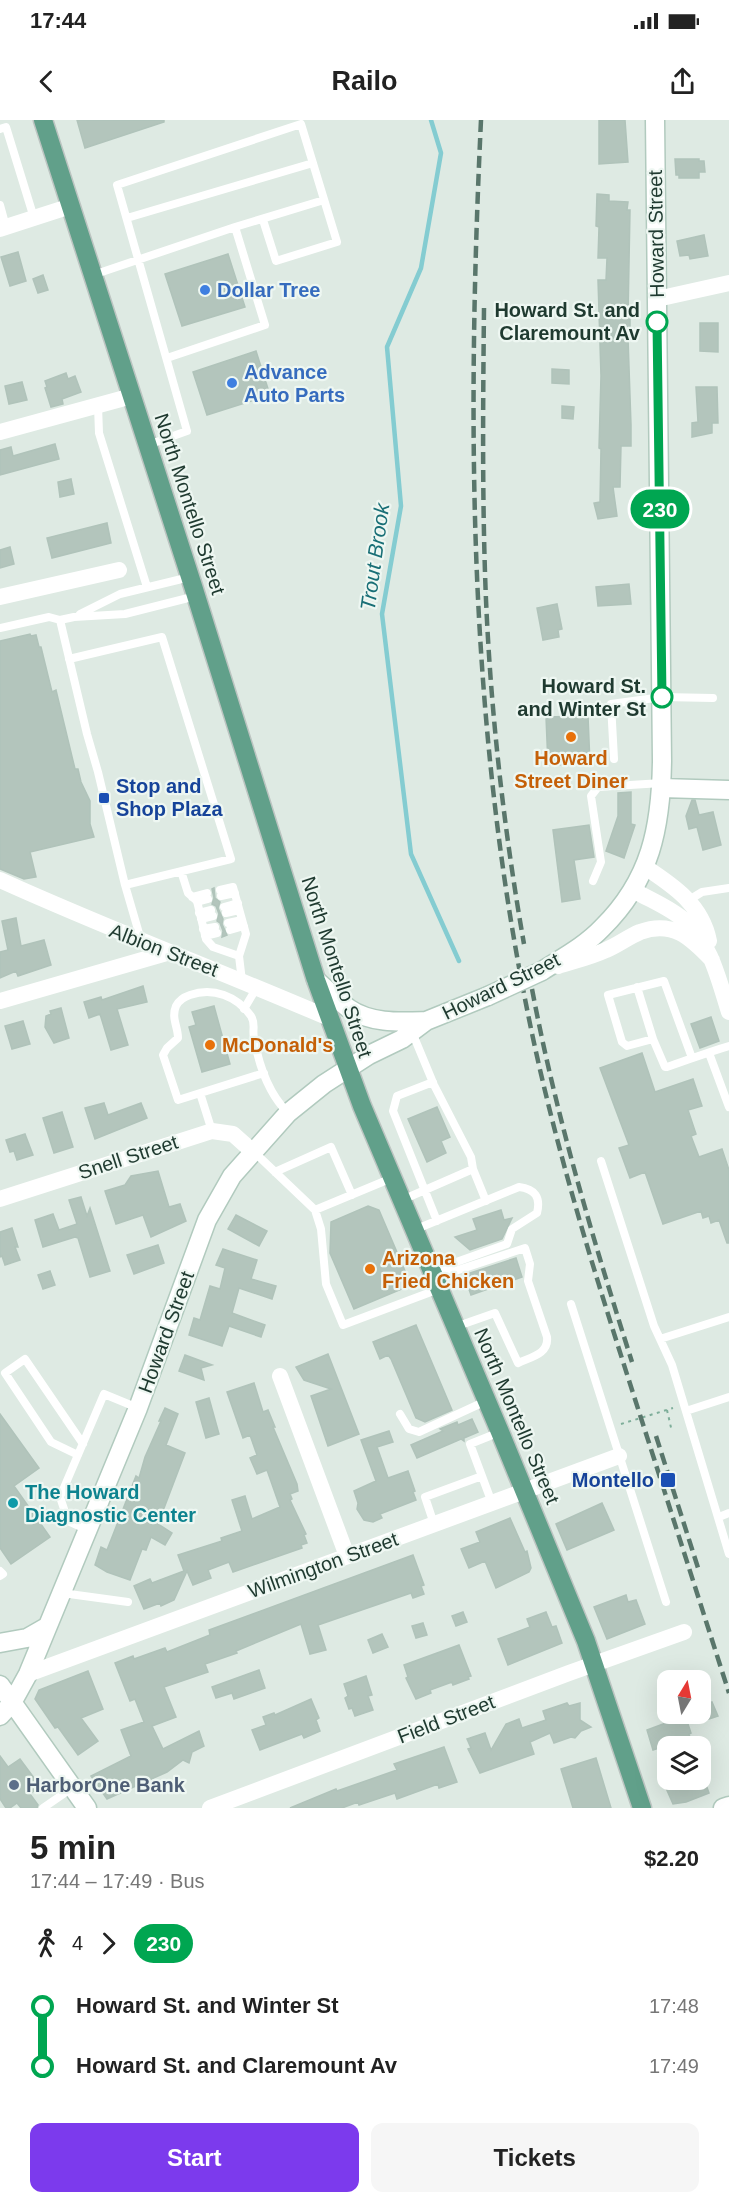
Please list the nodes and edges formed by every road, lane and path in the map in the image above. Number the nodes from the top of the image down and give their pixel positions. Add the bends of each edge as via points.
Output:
1 (44, 120) edge
2 (655, 120) edge
3 (3, 126) edge
4 (313, 163) junction
5 (324, 200) junction
6 (0, 205) edge
7 (71, 206) junction
8 (34, 218) junction
9 (127, 218) junction
10 (263, 220) junction
11 (235, 227) junction
12 (3, 228) edge
13 (139, 259) junction
14 (93, 275) junction
15 (729, 283) edge
16 (657, 298) junction
17 (167, 358) junction
18 (132, 396) junction
19 (98, 406) junction
20 (0, 432) edge
21 (148, 445) junction
22 (119, 570) dead end
23 (190, 577) junction
24 (147, 587) junction
25 (196, 596) junction
26 (0, 597) edge
27 (74, 616) junction
28 (60, 620) junction
29 (0, 628) edge
30 (69, 658) junction
31 (662, 697) junction
32 (713, 698) dead end
33 (614, 759) dead end
34 (662, 785) junction
35 (729, 790) edge
36 (645, 867) junction
37 (181, 871) junction
38 (0, 880) edge
39 (593, 880) dead end
40 (125, 885) junction
41 (729, 888) edge
42 (633, 890) junction
43 (221, 893) dead end
44 (208, 896) dead end
45 (195, 899) junction
46 (689, 900) junction
47 (239, 906) junction
48 (225, 910) dead end
49 (212, 913) dead end
50 (200, 916) junction
51 (243, 923) junction
52 (229, 926) dead end
53 (216, 930) dead end
54 (204, 932) junction
55 (141, 940) junction
56 (170, 952) junction
57 (239, 956) junction
58 (712, 960) junction
59 (542, 971) junction
60 (316, 980) junction
61 (250, 984) junction
62 (637, 987) junction
63 (0, 1001) edge
64 (244, 1009) junction
65 (729, 1012) edge
66 (329, 1018) junction
67 (419, 1026) junction
68 (653, 1039) junction
69 (729, 1046) edge
70 (709, 1053) junction
71 (692, 1058) junction
72 (347, 1068) junction
73 (264, 1073) junction
74 (433, 1082) junction
75 (200, 1093) junction
76 (729, 1107) edge
77 (288, 1113) junction
78 (212, 1131) junction
79 (252, 1150) junction
80 (602, 1161) dead end
81 (473, 1169) junction
82 (275, 1172) junction
83 (392, 1178) junction
84 (425, 1191) junction
85 (352, 1195) junction
86 (0, 1199) edge
87 (401, 1200) junction
88 (486, 1201) junction
89 (315, 1210) junction
90 (437, 1221) junction
91 (414, 1231) junction
92 (435, 1279) junction
93 (571, 1304) dead end
94 (729, 1317) edge
95 (455, 1327) junction
96 (660, 1339) junction
97 (280, 1376) dead end
98 (729, 1397) edge
99 (487, 1401) junction
100 (685, 1407) junction
101 (138, 1408) junction
102 (666, 1410) junction
103 (400, 1414) dead end
104 (610, 1427) junction
105 (500, 1432) junction
106 (672, 1432) dead end
107 (82, 1444) junction
108 (78, 1455) junction
109 (619, 1456) junction
110 (482, 1476) junction
111 (524, 1491) junction
112 (492, 1503) junction
113 (729, 1513) edge
114 (719, 1516) junction
115 (434, 1524) junction
116 (88, 1530) junction
117 (729, 1554) edge
118 (347, 1556) junction
119 (0, 1571) edge
120 (0, 1576) edge
121 (62, 1593) junction
122 (128, 1602) dead end
123 (666, 1602) dead end
124 (48, 1626) junction
125 (684, 1632) dead end
126 (0, 1643) edge
127 (595, 1664) junction
128 (28, 1674) junction
129 (0, 1685) edge
130 (6, 1709) edge
131 (73, 1788) junction
132 (729, 1806) edge
133 (43, 1808) edge
134 (87, 1808) edge
135 (210, 1808) edge
136 (642, 1808) edge
137 (723, 1808) edge

1 - 7 main road, North Montello Street
2 - 16 main road, Howard Street
3 - 8 lane
4 - 5 lane
4 - 9 lane
4 - 9 lane via 301,124 117,185
5 - 10 lane
5 - 10 lane via 337,242 276,261
6 - 12 lane
7 - 8 street
7 - 14 main road, North Montello Street
8 - 12 street
9 - 13 lane
10 - 11 lane
11 - 13 lane
11 - 17 lane via 265,324
13 - 14 lane
13 - 17 lane
14 - 18 main road, North Montello Street
15 - 16 street
16 - 31 main road, Howard Street
17 - 21 lane via 187,431
18 - 19 street
18 - 21 main road, North Montello Street
19 - 20 street
19 - 24 lane via 99,433
21 - 23 main road, North Montello Street
22 - 26 street
23 - 24 lane
23 - 25 main road, North Montello Street
24 - 27 lane via 120,594
25 - 27 lane via 125,614
25 - 60 main road, North Montello Street
27 - 28 lane
28 - 29 lane via 49,617
28 - 30 lane
30 - 37 lane via 162,637 231,860
30 - 40 lane
31 - 32 lane
31 - 33 lane via 611,704
31 - 34 main road, Howard Street
34 - 35 main road
34 - 36 main road, Howard Street via 655,839
34 - 39 lane via 598,787 591,796 601,862
36 - 42 main road, Howard Street
36 - 46 street
37 - 40 lane
37 - 45 lane via 186,889
38 - 55 street, Albion Street
40 - 55 lane
41 - 46 lane via 702,892
42 - 58 street via 685,920
42 - 59 main road, Howard Street via 601,929
43 - 47 lane via 234,890
44 - 45 lane
45 - 50 lane
46 - 58 street via 707,935
47 - 48 lane
47 - 51 lane
49 - 50 lane
50 - 54 lane
51 - 52 lane
51 - 57 lane via 245,939
53 - 54 lane
54 - 57 lane via 213,946
55 - 56 street, Albion Street
56 - 61 street, Albion Street
56 - 63 street
57 - 61 lane
58 - 59 street via 681,932 654,929 639,932 607,950
58 - 65 street
59 - 67 main road, Howard Street, bridge
60 - 66 main road, North Montello Street
60 - 67 main road via 349,1008 371,1018
61 - 64 lane
61 - 66 street, Albion Street
62 - 68 lane
62 - 68 lane via 607,997 622,1042 627,1046
62 - 71 lane via 662,980 666,983
64 - 73 lane via 252,1018
64 - 75 lane via 211,991 182,998 176,1007 178,1038 163,1055 178,1100
66 - 72 main road, North Montello Street
67 - 72 main road, Howard Street
67 - 74 lane
68 - 71 lane via 663,1066
69 - 70 lane
70 - 71 lane
70 - 76 lane
72 - 77 main road, Howard Street
72 - 83 main road, North Montello Street
73 - 75 lane
73 - 77 lane via 277,1103
74 - 81 lane via 471,1157
74 - 84 lane via 397,1096 393,1111
75 - 78 lane
77 - 79 main road, Howard Street
78 - 79 street via 233,1134
78 - 86 street, Snell Street
79 - 82 lane
79 - 101 main road, Howard Street via 222,1190 207,1220
80 - 96 lane
81 - 84 lane
81 - 88 lane
82 - 85 lane via 331,1148
82 - 89 lane
83 - 85 lane
83 - 87 main road, North Montello Street
84 - 87 lane
84 - 90 lane
85 - 89 lane
87 - 91 main road, North Montello Street
88 - 90 lane
88 - 92 lane via 519,1187 529,1188 537,1195 539,1204 537,1213 512,1229 507,1244
89 - 92 lane via 321,1229 326,1284 343,1325
90 - 91 lane
91 - 92 main road, North Montello Street
92 - 95 main road, North Montello Street
92 - 95 lane via 525,1248 530,1264 528,1281 548,1341 544,1352 518,1363 495,1313
93 - 104 lane
94 - 96 lane
95 - 99 main road, North Montello Street
96 - 100 lane
97 - 118 street
98 - 100 lane
99 - 103 lane via 418,1432 409,1429
99 - 105 main road, North Montello Street
100 - 102 path
100 - 114 lane
101 - 107 lane via 104,1394
101 - 116 main road, Howard Street
102 - 104 path
102 - 106 path
104 - 109 lane
105 - 110 lane via 470,1444
105 - 111 main road, North Montello Street
107 - 108 lane
107 - 108 lane via 24,1359 6,1373 51,1442
108 - 116 lane via 60,1497 68,1521
109 - 111 street, Wilmington Street
109 - 123 lane
110 - 112 lane
110 - 115 lane via 425,1497
111 - 112 street, Wilmington Street
111 - 127 main road, North Montello Street
112 - 115 street, Wilmington Street
113 - 114 lane
114 - 117 lane
115 - 118 street, Wilmington Street
116 - 121 main road, Howard Street
118 - 128 street, Wilmington Street
119 - 120 lane
121 - 122 lane
121 - 124 main road, Howard Street
124 - 126 main road via 27,1638
124 - 128 main road, Howard Street
125 - 127 street, Field Street
127 - 135 street, Field Street
127 - 136 main road, North Montello Street
128 - 130 main road, Howard Street
129 - 130 main road
130 - 131 main road
131 - 133 lane
131 - 134 main road
132 - 137 main road

